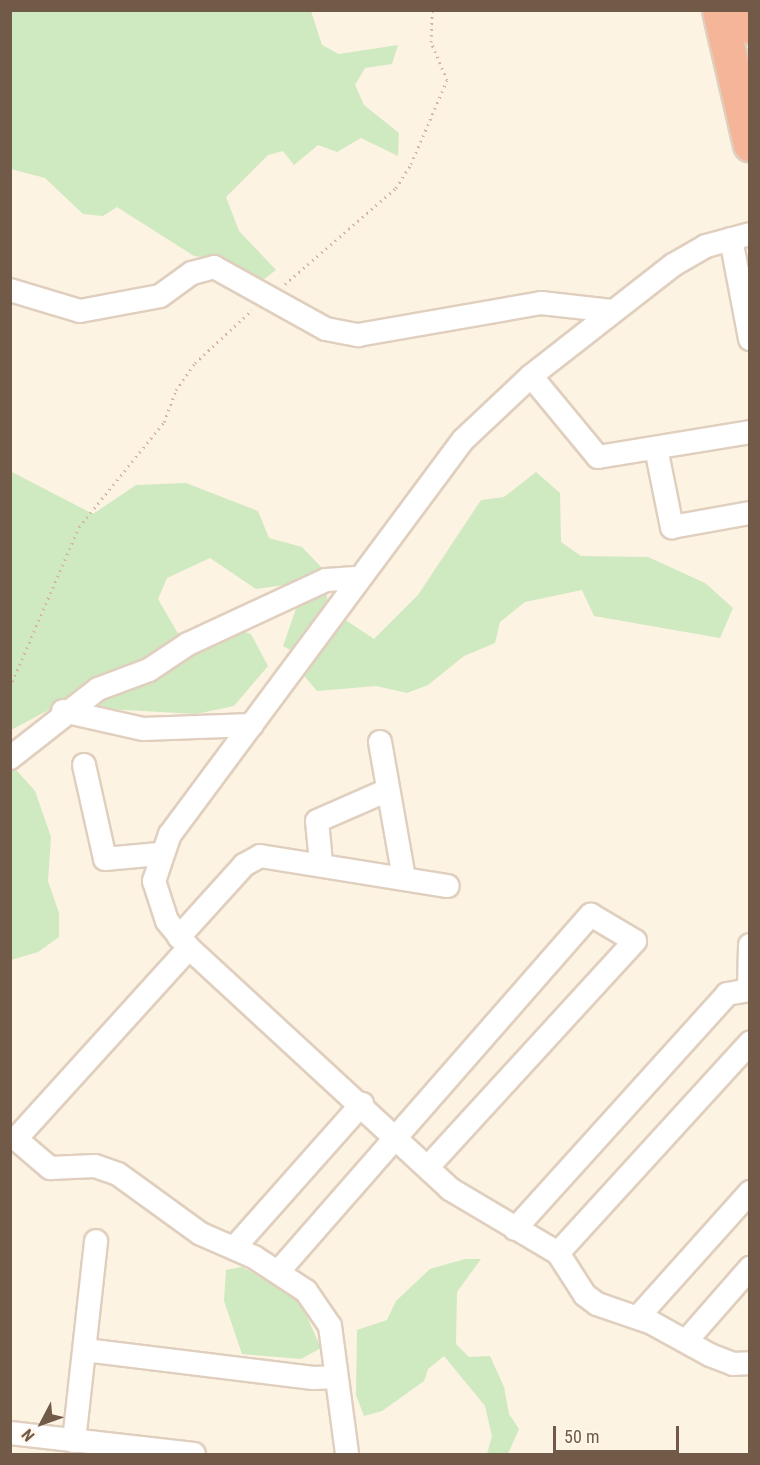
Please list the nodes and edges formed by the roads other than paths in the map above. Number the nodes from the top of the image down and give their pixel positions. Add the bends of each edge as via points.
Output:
1 (719, 10) edge
2 (746, 10) edge
3 (750, 27) edge
4 (750, 144) edge
5 (740, 236) edge
6 (10, 291) edge
7 (612, 311) junction
8 (750, 339) edge
9 (531, 376) junction
10 (750, 432) edge
11 (656, 448) junction
12 (750, 513) edge
13 (356, 578) junction
14 (63, 711) junction
15 (252, 725) junction
16 (380, 742) dead end
17 (10, 758) edge
18 (84, 765) dead end
19 (388, 790) junction
20 (159, 854) junction
21 (321, 863) junction
22 (404, 878) junction
23 (448, 886) dead end
24 (184, 943) junction
25 (750, 945) edge
26 (747, 993) edge
27 (750, 1043) edge
28 (362, 1104) junction
29 (396, 1134) junction
30 (13, 1136) edge
31 (429, 1166) junction
32 (750, 1192) edge
33 (514, 1229) junction
34 (96, 1240) dead end
35 (234, 1248) junction
36 (558, 1253) junction
37 (750, 1268) edge
38 (278, 1272) junction
39 (638, 1317) junction
40 (687, 1340) junction
41 (86, 1350) junction
42 (750, 1363) edge
43 (336, 1377) junction
44 (10, 1433) edge
45 (74, 1441) junction
46 (194, 1455) edge
47 (347, 1455) edge

1 - 4 highway
2 - 3 highway
5 - 7 street via 674,265
5 - 8 street
6 - 7 street via 80,311 160,296 192,273 214,267 326,329 358,335 541,303
7 - 9 street
9 - 11 street via 598,457
9 - 13 street via 463,440
10 - 11 street
11 - 12 street via 672,527
13 - 14 street via 326,580 188,644 149,670 98,689
13 - 15 street
14 - 15 street via 143,729
14 - 17 street
15 - 20 street
16 - 19 street
18 - 20 street via 105,859
19 - 21 street via 317,821
19 - 22 street
20 - 24 street via 157,898
21 - 22 street
21 - 24 street via 261,856 244,865
22 - 23 street
24 - 28 street
24 - 30 street
25 - 26 street
26 - 33 street via 727,994
27 - 36 street
28 - 29 street
28 - 35 street
29 - 31 street
29 - 31 street via 591,915 635,941
29 - 38 street
30 - 35 street via 50,1168 95,1166 118,1174 174,1216
31 - 33 street via 471,1205
32 - 39 street
33 - 36 street
34 - 41 street
35 - 38 street
36 - 39 street via 585,1295
37 - 40 street
38 - 43 street via 322,1311 332,1336
39 - 40 street
40 - 42 street via 733,1364
41 - 43 street
41 - 45 street
43 - 47 street
44 - 45 street
45 - 46 street

